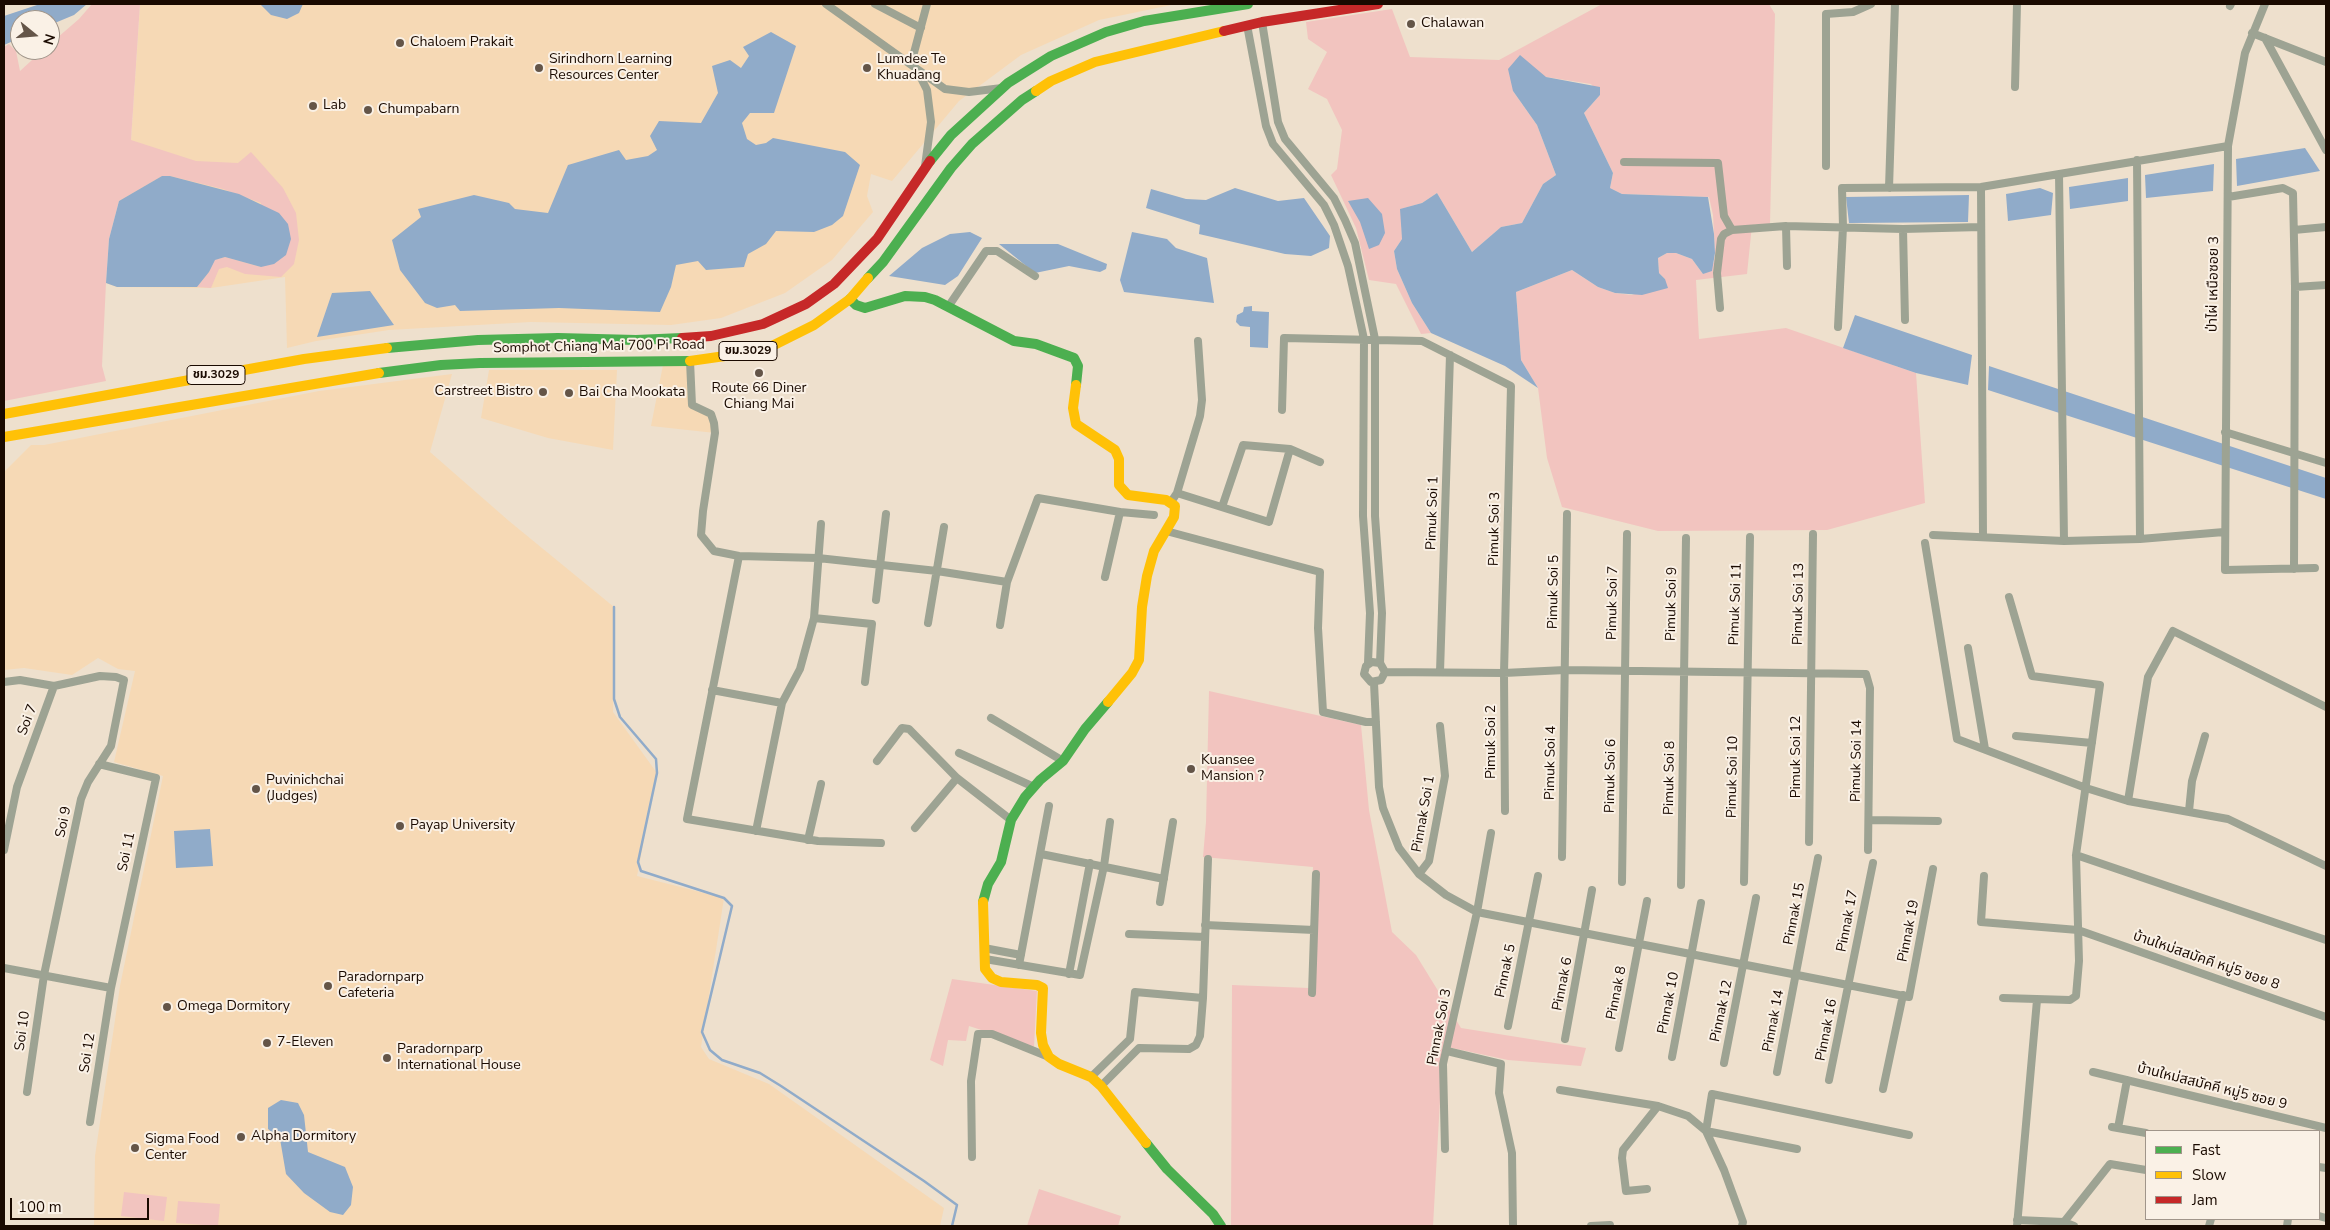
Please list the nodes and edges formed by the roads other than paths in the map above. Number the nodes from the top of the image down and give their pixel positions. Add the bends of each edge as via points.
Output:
1 (826, 4) edge
2 (875, 4) edge
3 (927, 4) edge
4 (1248, 4) edge
5 (1378, 4) edge
6 (1871, 4) edge
7 (1895, 4) edge
8 (2017, 4) edge
9 (2265, 4) edge
10 (1262, 22) junction
11 (1248, 25) junction
12 (921, 28) junction
13 (2252, 33) junction
14 (2265, 38) junction
15 (2326, 62) edge
16 (914, 66) junction
17 (2015, 86) dead end
18 (1002, 88) junction
19 (2228, 146) junction
20 (2326, 150) edge
21 (2137, 160) junction
22 (1624, 162) dead end
23 (1305, 163) junction
24 (1826, 166) dead end
25 (924, 171) junction
26 (1296, 172) junction
27 (2059, 174) junction
28 (1981, 187) junction
29 (1889, 188) junction
30 (2228, 197) junction
31 (1786, 226) junction
32 (1842, 227) junction
33 (1981, 227) junction
34 (2326, 227) edge
35 (1903, 229) junction
36 (1732, 230) junction
37 (2294, 230) junction
38 (1787, 266) dead end
39 (1035, 276) dead end
40 (2326, 285) edge
41 (2295, 287) junction
42 (850, 298) junction
43 (948, 307) junction
44 (1720, 308) dead end
45 (1904, 320) dead end
46 (1838, 327) dead end
47 (1364, 339) junction
48 (1375, 339) junction
49 (1198, 341) dead end
50 (1450, 356) junction
51 (690, 361) junction
52 (1282, 410) dead end
53 (4, 414) edge
54 (2225, 432) junction
55 (4, 437) edge
56 (1290, 449) junction
57 (1363, 451) junction
58 (1376, 451) junction
59 (2294, 455) junction
60 (1320, 462) dead end
61 (2326, 463) edge
62 (1177, 492) junction
63 (1171, 502) junction
64 (1222, 507) junction
65 (1120, 512) junction
66 (886, 514) dead end
67 (1567, 514) dead end
68 (1154, 515) dead end
69 (821, 524) dead end
70 (944, 527) dead end
71 (1166, 531) junction
72 (2224, 532) junction
73 (1627, 534) dead end
74 (1813, 534) dead end
75 (1934, 535) dead end
76 (1750, 537) dead end
77 (1983, 537) junction
78 (1686, 538) dead end
79 (2140, 539) junction
80 (2064, 541) junction
81 (1926, 543) dead end
82 (738, 556) junction
83 (1378, 557) junction
84 (818, 558) junction
85 (1366, 558) junction
86 (879, 566) junction
87 (2315, 568) dead end
88 (2294, 569) junction
89 (937, 571) junction
90 (1105, 577) dead end
91 (1007, 582) junction
92 (2009, 597) dead end
93 (876, 600) dead end
94 (814, 618) junction
95 (928, 623) dead end
96 (1000, 625) dead end
97 (1968, 648) dead end
98 (1368, 663) junction
99 (1380, 663) junction
100 (1565, 670) junction
101 (1624, 671) junction
102 (1684, 671) junction
103 (1385, 672) junction
104 (1440, 672) junction
105 (1747, 672) junction
106 (1504, 673) junction
107 (1810, 673) junction
108 (4, 682) edge
109 (865, 682) dead end
110 (1374, 683) junction
111 (54, 686) junction
112 (712, 690) junction
113 (782, 703) junction
114 (2326, 707) edge
115 (991, 718) dead end
116 (1376, 722) junction
117 (1440, 726) dead end
118 (2016, 736) dead end
119 (2205, 736) dead end
120 (2092, 743) junction
121 (1985, 750) junction
122 (959, 753) dead end
123 (878, 761) dead end
124 (1063, 761) junction
125 (99, 764) junction
126 (956, 778) junction
127 (821, 784) dead end
128 (1034, 787) junction
129 (2086, 788) junction
130 (2128, 801) junction
131 (1050, 806) dead end
132 (1504, 811) dead end
133 (2188, 812) junction
134 (1011, 820) junction
135 (1869, 820) junction
136 (1938, 821) dead end
137 (1110, 822) dead end
138 (1173, 822) dead end
139 (915, 828) dead end
140 (756, 831) junction
141 (1491, 833) dead end
142 (808, 840) junction
143 (1809, 842) dead end
144 (881, 843) dead end
145 (4, 850) edge
146 (1868, 850) dead end
147 (1041, 854) junction
148 (2076, 855) junction
149 (1562, 857) dead end
150 (1818, 858) dead end
151 (1208, 859) dead end
152 (1090, 863) junction
153 (1873, 863) dead end
154 (1104, 866) junction
155 (2326, 866) edge
156 (1933, 869) dead end
157 (1316, 874) dead end
158 (1419, 874) junction
159 (1538, 876) dead end
160 (1984, 876) dead end
161 (1164, 879) junction
162 (1622, 882) dead end
163 (1744, 882) dead end
164 (1681, 885) dead end
165 (1592, 890) dead end
166 (1756, 898) dead end
167 (1647, 901) dead end
168 (1160, 902) dead end
169 (1701, 903) dead end
170 (1477, 912) junction
171 (1529, 922) junction
172 (1205, 925) junction
173 (1314, 930) junction
174 (2078, 930) junction
175 (1585, 933) junction
176 (1129, 934) dead end
177 (1204, 937) junction
178 (2326, 940) edge
179 (1639, 944) junction
180 (984, 948) junction
181 (1692, 954) junction
182 (1021, 955) junction
183 (985, 959) junction
184 (1745, 964) junction
185 (1019, 965) junction
186 (4, 968) edge
187 (1069, 974) junction
188 (1796, 974) junction
189 (44, 975) junction
190 (1848, 985) junction
191 (111, 988) junction
192 (1312, 993) dead end
193 (1906, 996) junction
194 (1203, 998) junction
195 (2003, 998) dead end
196 (2037, 1000) junction
197 (2326, 1017) edge
198 (1508, 1026) dead end
199 (1565, 1039) dead end
200 (1619, 1048) dead end
201 (1447, 1051) junction
202 (1050, 1057) junction
203 (1672, 1057) dead end
204 (1724, 1064) dead end
205 (1776, 1072) dead end
206 (2093, 1072) dead end
207 (1091, 1077) junction
208 (1829, 1080) dead end
209 (2127, 1080) junction
210 (1101, 1086) junction
211 (1560, 1090) dead end
212 (1883, 1090) dead end
213 (27, 1092) dead end
214 (1658, 1106) junction
215 (90, 1122) dead end
216 (2326, 1128) edge
217 (1706, 1131) junction
218 (2145, 1134) edge
219 (1909, 1135) dead end
220 (1445, 1148) dead end
221 (1797, 1149) dead end
222 (972, 1156) dead end
223 (2145, 1170) edge
224 (1647, 1189) dead end
225 (2064, 1222) junction
226 (2017, 1223) edge
227 (1610, 1225) dead end
228 (1222, 1226) edge
229 (1513, 1226) edge
230 (1591, 1226) edge
231 (1742, 1226) edge
232 (2074, 1226) edge

1 - 16 street
2 - 12 street
3 - 12 street
4 - 18 main road, Somphot Chiang Mai 700 Pi Road / ชม.3029 via 1106,32 1051,56
5 - 10 main road, Somphot Chiang Mai 700 Pi Road / ชม.3029
6 - 24 street via 1853,12 1826,14
7 - 29 street
8 - 17 street
9 - 13 street, ป่าไผ่ เหนือซอย 3
10 - 11 main road, Somphot Chiang Mai 700 Pi Road / ชม.3029
10 - 23 street via 1278,122 1285,139
11 - 26 street via 1266,126 1273,144
11 - 42 main road, Somphot Chiang Mai 700 Pi Road / ชม.3029 via 1095,62 1051,81 1022,100 989,127 951,168 883,262
12 - 16 street
13 - 14 street
13 - 19 street, ป่าไผ่ เหนือซอย 3 via 2245,53
14 - 15 street
14 - 20 street
16 - 18 street via 945,89 969,92
16 - 25 street via 927,90 931,122
18 - 25 main road, Somphot Chiang Mai 700 Pi Road / ชม.3029 via 951,136
19 - 21 street
19 - 30 street, ป่าไผ่ เหนือซอย 3
21 - 27 street
21 - 79 street
22 - 36 street via 1718,163 1724,216
23 - 26 street
23 - 48 street via 1334,198 1355,243
25 - 53 main road, Somphot Chiang Mai 700 Pi Road / ชม.3029 via 877,239 834,284 806,304 763,324 711,336 636,340 478,340 363,350
26 - 47 street via 1324,205 1343,247
27 - 28 street
27 - 80 street
28 - 29 street
28 - 33 street
29 - 32 street via 1842,188
30 - 37 street via 2284,188 2290,190 2293,193
30 - 54 street, ป่าไผ่ เหนือซอย 3
31 - 32 street
31 - 36 street
31 - 38 street
32 - 35 street
32 - 46 street
33 - 35 street
33 - 77 street
34 - 37 street
35 - 45 street
36 - 44 street via 1724,234 1722,240 1717,273
37 - 41 street
39 - 43 street via 996,251 986,251
40 - 41 street
41 - 59 street
42 - 43 main road via 864,308 913,296 936,300
42 - 51 main road, Somphot Chiang Mai 700 Pi Road / ชม.3029 via 814,324 772,346 732,356
43 - 63 main road via 1014,341 1036,344 1074,358 1078,366 1073,408 1076,424 1115,450 1119,459 1119,485 1128,495
47 - 48 street
47 - 52 street via 1284,338
47 - 57 street
48 - 50 street via 1422,341
48 - 58 street
49 - 62 street via 1200,416
50 - 104 street, Pimuk Soi 1
50 - 106 street, Pimuk Soi 3 via 1511,386
51 - 55 main road, Somphot Chiang Mai 700 Pi Road / ชม.3029 via 558,361 432,366 351,376
51 - 82 street via 692,405 711,414 716,433 701,534 714,551
54 - 59 street
54 - 72 street, ป่าไผ่ เหนือซอย 3
56 - 60 street
56 - 64 street via 1244,445
56 - 64 street via 1269,522
57 - 58 street
57 - 85 street
58 - 83 street
59 - 61 street
59 - 88 street
62 - 63 street
62 - 64 street
63 - 71 main road via 1175,511
65 - 68 street
65 - 90 street
65 - 91 street via 1038,498
66 - 86 street
67 - 100 street, Pimuk Soi 5
69 - 84 street
70 - 89 street
71 - 116 street via 1320,572 1318,628 1324,712
71 - 124 main road via 1154,551 1147,576 1139,660
72 - 79 street
72 - 88 street, ป่าไผ่ เหนือซอย 3 via 2225,570
73 - 101 street, Pimuk Soi 7
74 - 107 street, Pimuk Soi 13
75 - 77 street
76 - 105 street, Pimuk Soi 11
77 - 80 street
78 - 102 street, Pimuk Soi 9
79 - 80 street
81 - 121 street via 1957,739
82 - 84 street
82 - 112 street
83 - 85 street
83 - 99 street via 1382,613
84 - 86 street
84 - 94 street
85 - 98 street via 1370,613
86 - 89 street
86 - 93 street
87 - 88 street
89 - 91 street
89 - 95 street
91 - 96 street
92 - 120 street via 2032,676 2100,684
94 - 109 street via 872,624
94 - 113 street via 800,669
97 - 121 street
98 - 99 street
98 - 110 street via 1364,674
99 - 103 street
100 - 101 street
100 - 106 street
100 - 149 street, Pimuk Soi 4
101 - 102 street
101 - 162 street, Pimuk Soi 6
102 - 105 street
102 - 164 street, Pimuk Soi 8
103 - 104 street
103 - 110 street via 1383,678
104 - 106 street
105 - 107 street
105 - 163 street, Pimuk Soi 10
106 - 132 street, Pimuk Soi 2
107 - 135 street, Pimuk Soi 14 via 1866,674 1870,688
107 - 143 street, Pimuk Soi 12
108 - 111 street via 20,680
110 - 116 street
111 - 125 street, Soi 9 via 100,676 124,680 111,746
111 - 145 street, Soi 7 via 16,786
112 - 113 street
112 - 140 street via 687,819
113 - 140 street
114 - 130 street via 2173,631 2148,677
115 - 124 street
116 - 158 street via 1383,808 1399,848
117 - 158 street, Pinnak Soi 1 via 1445,776 1429,860
118 - 120 street
119 - 133 street via 2192,781
120 - 129 street
121 - 129 street
122 - 128 street
123 - 126 street via 904,727
124 - 128 main road
125 - 189 street, Soi 9 via 81,799
125 - 191 street, Soi 11 via 156,778
126 - 134 street
126 - 139 street
127 - 142 street
128 - 134 main road
129 - 130 street
129 - 148 street
130 - 133 street
131 - 147 street
133 - 155 street via 2228,818
134 - 180 main road via 1001,862 983,898
135 - 136 street
135 - 146 street, Pimuk Soi 14
137 - 154 street
138 - 161 street
140 - 142 street
141 - 170 street, Pinnak Soi 3
142 - 144 street
147 - 152 street
147 - 182 street
148 - 174 street
148 - 178 street
150 - 188 street, Pinnak 15
151 - 172 street
152 - 154 street
152 - 187 street
153 - 190 street, Pinnak 17
154 - 161 street
154 - 187 street via 1080,975
156 - 193 street, Pinnak 19
157 - 173 street
158 - 170 street via 1446,895
159 - 171 street, Pinnak 5
160 - 174 street, บ้านใหม่สสมัคคี หมู่5 ซอย 8 via 1981,922
161 - 168 street
165 - 175 street, Pinnak 6
166 - 184 street, Pinnak 12
167 - 179 street, Pinnak 8
169 - 181 street, Pinnak 10
170 - 171 street
170 - 201 street, Pinnak Soi 3
171 - 175 street
171 - 198 street, Pinnak 5
172 - 173 street
172 - 177 street
173 - 192 street
174 - 196 street via 2076,996 2070,1000
174 - 197 street, บ้านใหม่สสมัคคี หมู่5 ซอย 8
175 - 179 street
175 - 199 street, Pinnak 6
176 - 177 street
177 - 194 street
179 - 181 street
179 - 200 street, Pinnak 8
180 - 182 street
180 - 183 main road
181 - 184 street
181 - 203 street, Pinnak 10
182 - 185 street
183 - 185 street
183 - 202 main road via 985,969 992,978 1043,988 1041,1032 1043,1045
184 - 188 street
184 - 204 street, Pinnak 12
185 - 187 street
186 - 189 street
188 - 190 street
188 - 205 street, Pinnak 14
189 - 191 street
189 - 213 street, Soi 10
190 - 193 street
190 - 208 street, Pinnak 16
191 - 215 street, Soi 12
193 - 212 street, Pinnak 19
194 - 207 street via 1135,992 1130,1039
194 - 210 street via 1200,1036 1196,1045 1189,1049 1139,1048
195 - 196 street
196 - 226 street
201 - 220 street, Pinnak Soi 3 via 1443,1064
201 - 229 street via 1501,1064 1499,1093 1512,1153
202 - 207 main road
202 - 222 street via 992,1034 978,1034 971,1081
206 - 209 street, บ้านใหม่สสมัคคี หมู่5 ซอย 9
207 - 210 main road
209 - 216 street, บ้านใหม่สสมัคคี หมู่5 ซอย 9
209 - 218 street via 2115,1128
210 - 228 main road via 1166,1169
211 - 214 street
214 - 217 street via 1688,1116
214 - 224 street via 1623,1150 1626,1190
217 - 219 street via 1712,1094
217 - 221 street
217 - 231 street via 1724,1170
223 - 225 street via 2110,1164
225 - 226 street
225 - 232 street
227 - 230 street

